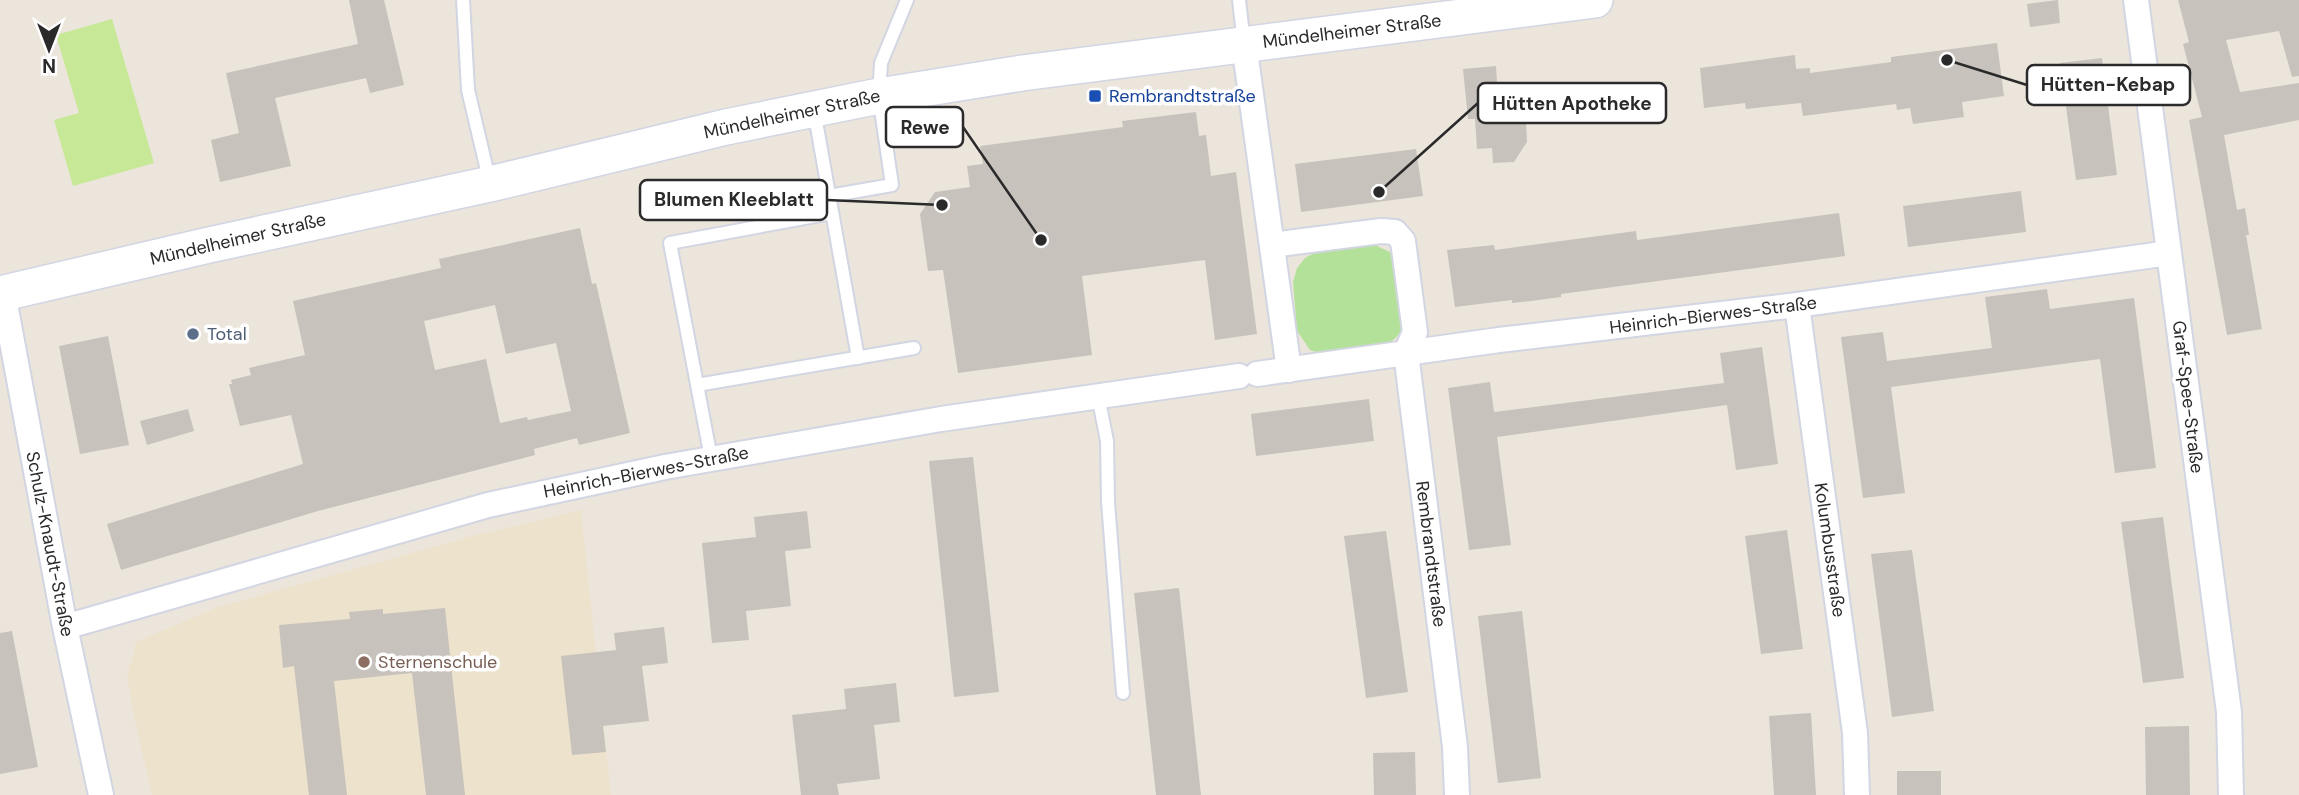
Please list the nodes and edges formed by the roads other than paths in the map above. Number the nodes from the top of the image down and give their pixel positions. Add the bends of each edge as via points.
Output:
1 (463, 0) edge
2 (907, 0) edge
3 (1239, 0) edge
4 (1595, 0) edge
5 (2136, 0) edge
6 (1510, 6) edge
7 (1244, 44) junction
8 (879, 96) junction
9 (814, 109) junction
10 (490, 184) junction
11 (829, 195) junction
12 (832, 213) junction
13 (1272, 244) junction
14 (2169, 253) junction
15 (2, 293) edge
16 (1797, 305) junction
17 (914, 348) dead end
18 (1406, 353) junction
19 (858, 358) junction
20 (1289, 370) junction
21 (697, 385) junction
22 (1098, 396) junction
23 (711, 458) junction
24 (65, 628) junction
25 (1123, 693) dead end
26 (102, 795) edge
27 (1457, 795) edge
28 (1857, 795) edge
29 (2231, 795) edge

1 - 10 lane via 468,90
2 - 8 lane via 881,63
3 - 7 lane
4 - 6 main road, Mündelheimer Straße
5 - 14 street, Graf-Spee-Straße
6 - 7 main road, Mündelheimer Straße
7 - 8 main road, Mündelheimer Straße
7 - 13 street
8 - 9 main road, Mündelheimer Straße
8 - 11 lane via 892,185
9 - 10 main road, Mündelheimer Straße
9 - 11 lane
10 - 15 main road, Mündelheimer Straße
11 - 12 lane
12 - 19 lane
12 - 21 lane via 670,243
13 - 18 street, Rembrandtstraße via 1395,232 1403,241 1415,332
13 - 20 street
14 - 16 street, Heinrich-Bierwes-Straße
14 - 29 street, Graf-Spee-Straße via 2229,712
15 - 24 street, Schulz-Knaudt-Straße
16 - 18 street, Heinrich-Bierwes-Straße
16 - 28 street, Kolumbusstraße via 1855,733
17 - 19 lane
18 - 20 street, Heinrich-Bierwes-Straße
18 - 27 street, Rembrandtstraße via 1455,747
19 - 21 lane
20 - 22 street, Heinrich-Bierwes-Straße
21 - 23 lane
22 - 23 street, Heinrich-Bierwes-Straße
22 - 25 lane via 1107,441
23 - 24 street, Heinrich-Bierwes-Straße via 488,505
24 - 26 street, Schulz-Knaudt-Straße

